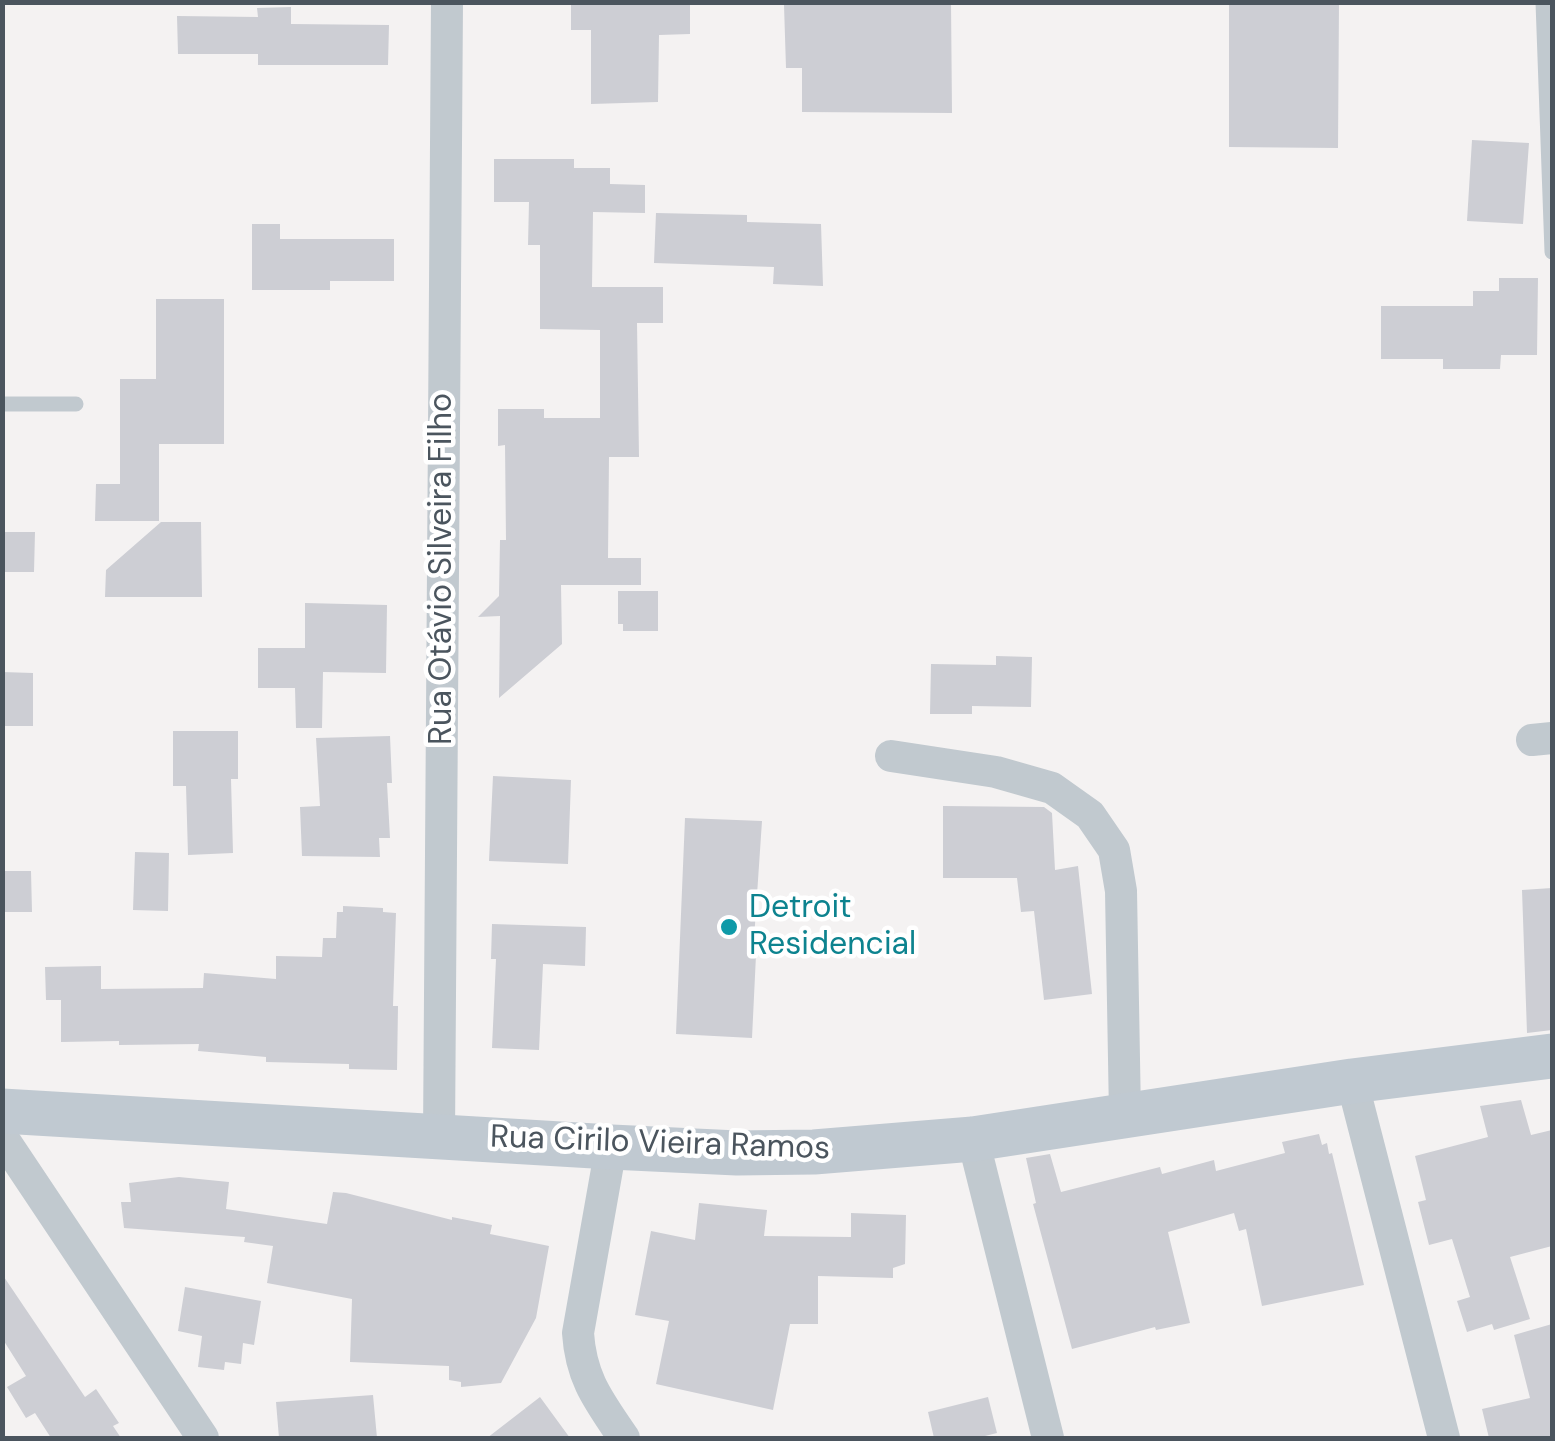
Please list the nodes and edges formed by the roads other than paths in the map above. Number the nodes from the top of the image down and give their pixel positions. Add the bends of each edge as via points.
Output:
1 (447, 2) edge
2 (1544, 2) edge
3 (1552, 252) edge
4 (2, 404) edge
5 (76, 404) dead end
6 (891, 756) dead end
7 (1552, 1056) edge
8 (1352, 1080) junction
9 (2, 1111) edge
10 (1126, 1114) junction
11 (439, 1136) junction
12 (2, 1138) edge
13 (973, 1139) junction
14 (611, 1147) junction
15 (203, 1438) edge
16 (624, 1438) edge
17 (1048, 1438) edge
18 (1444, 1438) edge

1 - 11 street, Rua Otávio Silveira Filho
2 - 3 lane
4 - 5 lane
6 - 10 street via 1052,788 1090,814 1114,850 1121,891
7 - 8 main road, Rua Cirilo Vieira Ramos
8 - 10 main road, Rua Cirilo Vieira Ramos
8 - 18 street
9 - 11 main road, Rua Cirilo Vieira Ramos
10 - 13 main road, Rua Cirilo Vieira Ramos
11 - 14 main road, Rua Cirilo Vieira Ramos
12 - 15 street
13 - 14 main road, Rua Cirilo Vieira Ramos via 814,1152
13 - 17 street
14 - 16 street via 578,1333 589,1386

